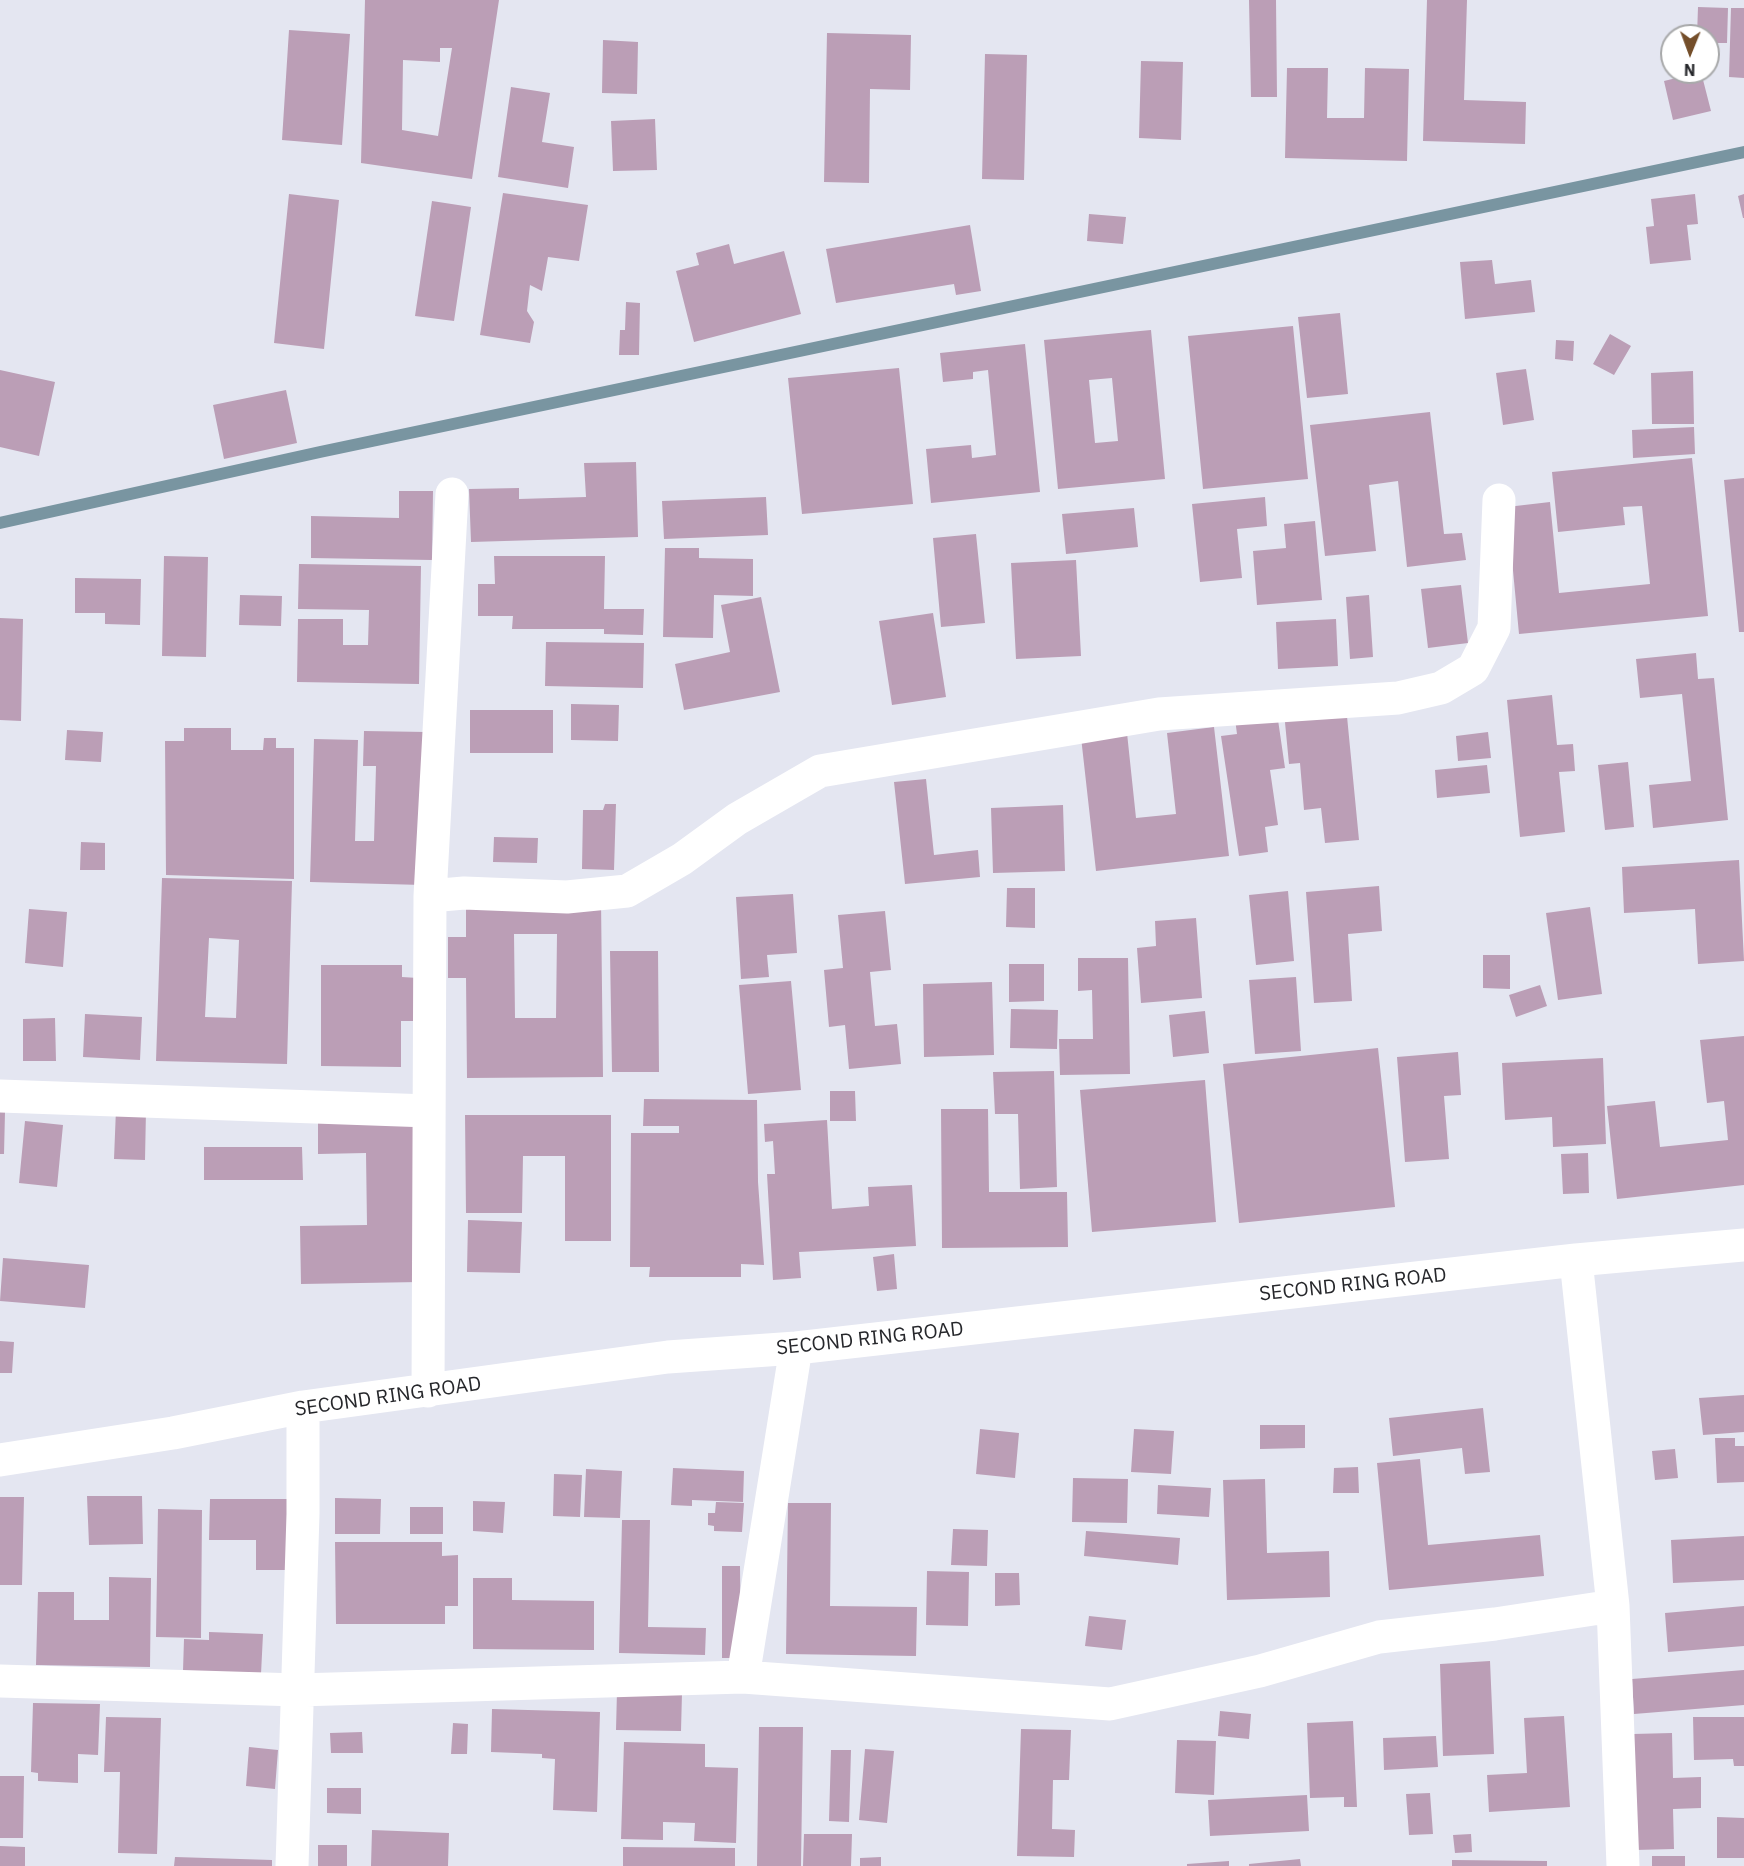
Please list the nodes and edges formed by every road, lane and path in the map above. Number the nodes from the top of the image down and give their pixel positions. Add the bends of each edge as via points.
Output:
1 (452, 494) dead end
2 (1499, 500) dead end
3 (430, 896) junction
4 (0, 1096) edge
5 (429, 1111) junction
6 (1744, 1245) edge
7 (1576, 1260) junction
8 (796, 1348) junction
9 (428, 1391) junction
10 (303, 1407) junction
11 (0, 1460) edge
12 (1613, 1606) junction
13 (743, 1677) junction
14 (0, 1681) edge
15 (298, 1690) junction
16 (292, 1866) edge
17 (1623, 1866) edge

1 - 3 street
2 - 3 street via 1494,628 1473,669 1441,688 1398,698 1159,714 820,771 737,819 682,859 627,891 567,897 464,893
3 - 5 street
4 - 5 street
5 - 9 street
6 - 7 street, SECOND RING ROAD
7 - 8 street, SECOND RING ROAD
7 - 12 street
8 - 9 street, SECOND RING ROAD via 668,1357
8 - 13 street
9 - 10 street, SECOND RING ROAD
10 - 11 street, SECOND RING ROAD via 173,1433
10 - 15 street
12 - 13 street via 1379,1637 1260,1671 1110,1704
12 - 17 street
13 - 15 street
14 - 15 street
15 - 16 street

